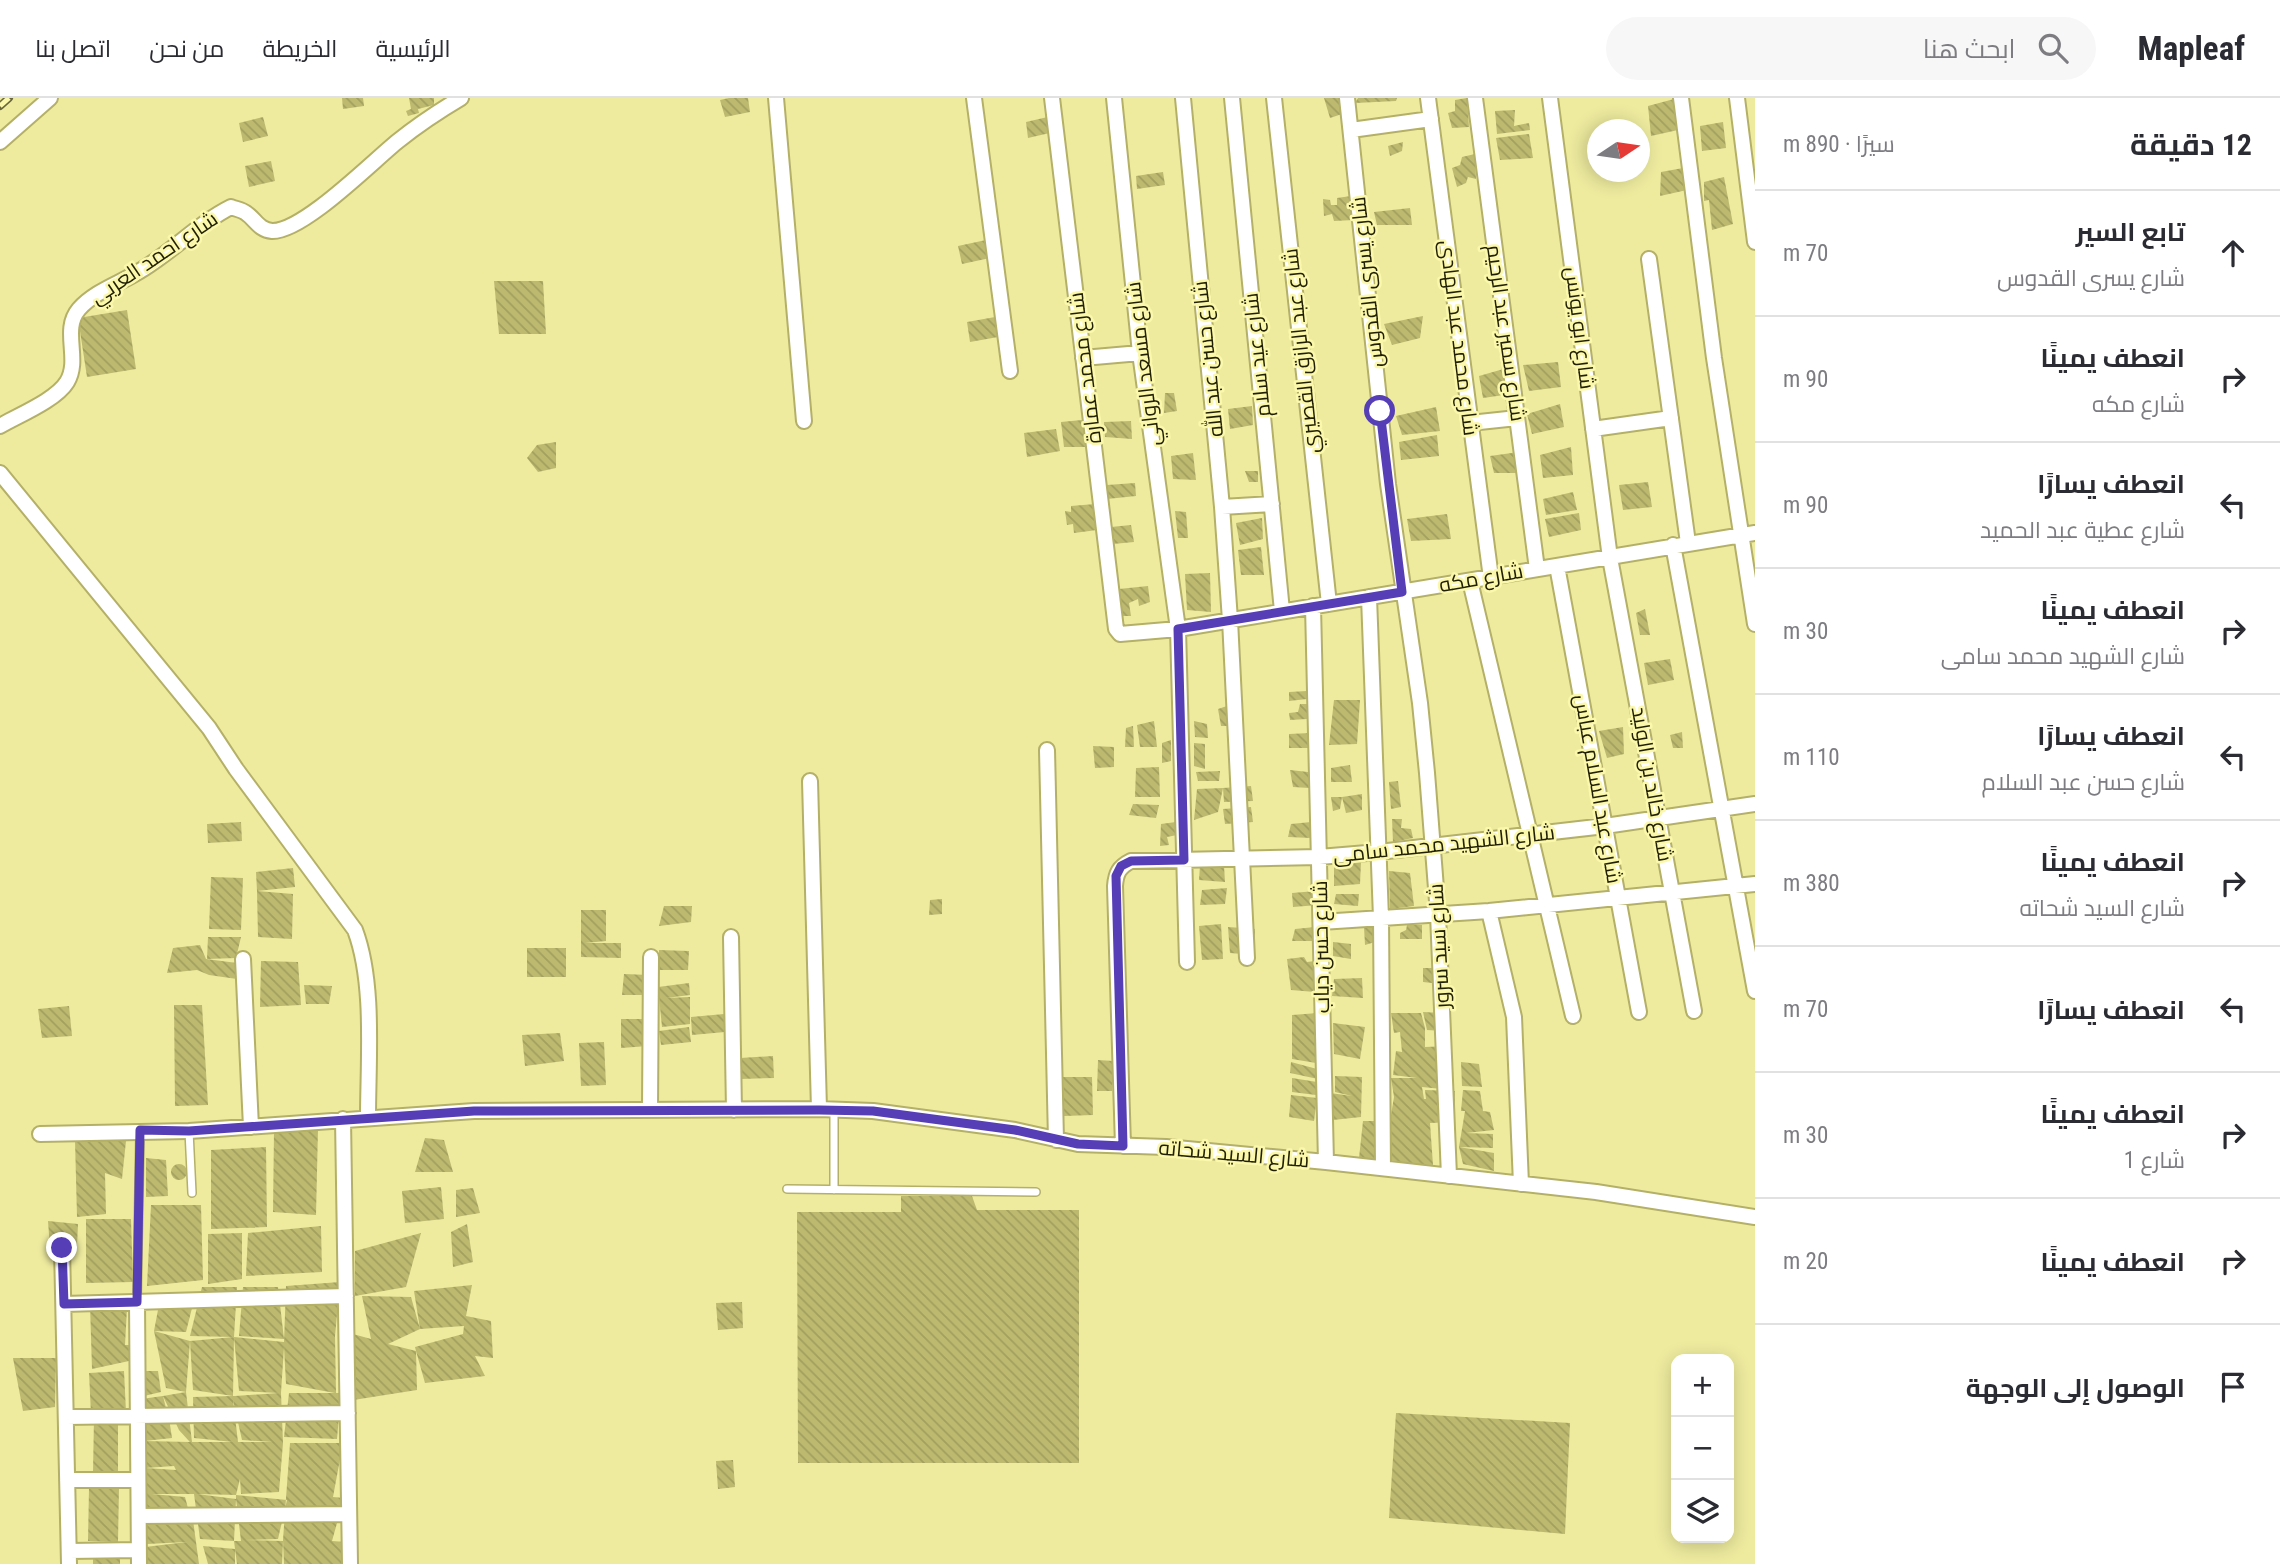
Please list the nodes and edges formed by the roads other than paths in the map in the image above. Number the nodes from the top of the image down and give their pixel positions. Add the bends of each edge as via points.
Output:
1 (50, 98) edge
2 (461, 98) edge
3 (776, 98) edge
4 (974, 98) edge
5 (1052, 98) edge
6 (1114, 98) edge
7 (1183, 98) edge
8 (1232, 98) edge
9 (1273, 98) edge
10 (1347, 98) edge
11 (1428, 98) edge
12 (1475, 98) edge
13 (1550, 98) edge
14 (1681, 98) edge
15 (1737, 98) edge
16 (1431, 119) junction
17 (1351, 130) junction
18 (0, 142) edge
19 (1755, 242) edge
20 (1649, 260) dead end
21 (1140, 353) junction
22 (1083, 358) junction
23 (1010, 370) dead end
24 (1517, 418) junction
25 (1671, 418) junction
26 (804, 421) dead end
27 (1470, 423) junction
28 (0, 426) edge
29 (1593, 429) junction
30 (0, 473) edge
31 (1272, 504) junction
32 (1222, 507) junction
33 (1748, 534) edge
34 (1688, 543) junction
35 (1673, 545) junction
36 (1610, 558) junction
37 (1557, 566) junction
38 (1537, 569) junction
39 (1491, 578) junction
40 (1470, 581) junction
41 (1402, 592) junction
42 (1369, 597) junction
43 (1329, 604) junction
44 (1313, 606) junction
45 (1282, 611) junction
46 (1230, 620) junction
47 (1755, 624) edge
48 (1178, 629) junction
49 (1124, 635) joint
50 (1047, 750) dead end
51 (810, 781) dead end
52 (1755, 804) edge
53 (1722, 809) junction
54 (1659, 819) junction
55 (1605, 826) junction
56 (1530, 835) junction
57 (1433, 845) junction
58 (1379, 852) junction
59 (1319, 857) junction
60 (1242, 859) junction
61 (1184, 860) junction
62 (1755, 884) edge
63 (1736, 886) junction
64 (1672, 893) junction
65 (1618, 898) junction
66 (1547, 905) junction
67 (1489, 911) junction
68 (1438, 914) junction
69 (1381, 918) junction
70 (1321, 922) junction
71 (731, 937) dead end
72 (651, 957) dead end
73 (1247, 958) dead end
74 (243, 959) dead end
75 (1187, 962) dead end
76 (1755, 991) edge
77 (1694, 1011) dead end
78 (1639, 1012) dead end
79 (1573, 1016) dead end
80 (650, 1110) junction
81 (734, 1110) junction
82 (827, 1110) junction
83 (368, 1117) junction
84 (343, 1119) junction
85 (251, 1127) junction
86 (140, 1130) junction
87 (189, 1131) junction
88 (40, 1134) dead end
89 (1056, 1140) junction
90 (1123, 1146) junction
91 (1326, 1162) junction
92 (1383, 1168) junction
93 (1449, 1176) junction
94 (1521, 1184) junction
95 (787, 1189) dead end
96 (834, 1189) junction
97 (1036, 1192) dead end
98 (192, 1193) dead end
99 (1755, 1217) edge
100 (62, 1248) dead end
101 (346, 1296) junction
102 (137, 1302) junction
103 (64, 1304) junction
104 (348, 1413) junction
105 (138, 1414) junction
106 (66, 1417) junction
107 (68, 1480) junction
108 (138, 1480) junction
109 (349, 1514) junction
110 (139, 1516) junction
111 (139, 1557) edge
112 (69, 1558) edge
113 (350, 1564) edge

1 - 18 street
2 - 28 street, شارع احمد العربي via 397,141 341,191 282,230 269,231 246,212 231,207 142,271 89,300 77,311 71,326 68,381 57,394
3 - 26 street
4 - 23 street
5 - 22 street, شارع محمد عمارة
6 - 21 street, شارع مسعد الرواني
7 - 32 street, شارع حسن عبد الله
8 - 31 street, شارع عيد سلام
9 - 43 street, شارع عبد الرازق القصيري
10 - 17 street, شارع يسرى القدوس
11 - 16 street, شارع محمد عبد الهادى
12 - 24 street, شارع سمير عبد الرحيم
13 - 29 street, شارع ابو يونس
14 - 33 street via 1714,358
15 - 19 street
16 - 17 street
16 - 27 street, شارع محمد عبد الهادى
17 - 41 street, شارع يسرى القدوس
20 - 25 street
21 - 22 street
21 - 48 street, شارع مسعد الرواني
22 - 49 street, شارع محمد عمارة via 1116,629
24 - 27 street
24 - 38 street, شارع سمير عبد الرحيم
25 - 29 street
25 - 34 street
27 - 39 street, شارع محمد عبد الهادى
29 - 36 street, شارع ابو يونس
30 - 83 street via 209,728 355,930 363,950 367,991
31 - 32 street
31 - 45 street, شارع عيد سلام
32 - 46 street, شارع حسن عبد الله
33 - 34 street, شارع مكه
33 - 47 street
34 - 35 street, شارع مكه
35 - 36 street, شارع مكه
35 - 53 street
36 - 37 street, شارع مكه
36 - 54 street, شارع خالد بن الوليد
37 - 38 street, شارع مكه
37 - 55 street, شارع عبد السلام عباس
38 - 39 street, شارع مكه
39 - 40 street, شارع مكه
40 - 41 street, شارع مكه
40 - 56 street
41 - 42 street, شارع مكه
41 - 57 street, شارع سيد سرور via 1420,703
42 - 43 street, شارع مكه
42 - 58 street
43 - 44 street, شارع مكه
44 - 45 street, شارع مكه
44 - 59 street, شارع حسن دياب
45 - 46 street, شارع مكه
46 - 48 street, شارع مكه
46 - 60 street, شارع حسن عبد الله
48 - 49 street, شارع مكه
48 - 61 street, شارع مسعد الرواني
50 - 89 street
51 - 82 street
52 - 53 street, شارع الشهيد محمد سامى
53 - 54 street, شارع الشهيد محمد سامى
53 - 63 street
54 - 55 street, شارع الشهيد محمد سامى
54 - 64 street, شارع خالد بن الوليد
55 - 56 street, شارع الشهيد محمد سامى
55 - 65 street, شارع عبد السلام عباس
56 - 57 street, شارع الشهيد محمد سامى
56 - 66 street
57 - 58 street, شارع الشهيد محمد سامى
57 - 68 street, شارع سيد سرور
58 - 59 street, شارع الشهيد محمد سامى
58 - 69 street
59 - 60 street, شارع الشهيد محمد سامى
59 - 70 street, شارع حسن دياب
60 - 61 street, شارع الشهيد محمد سامى
60 - 73 street, شارع حسن عبد الله
61 - 75 street, شارع مسعد الرواني
61 - 90 street, شارع الشهيد محمد سامى via 1131,861 1121,866 1116,876
62 - 63 street
63 - 64 street
63 - 76 street
64 - 65 street
64 - 77 street, شارع خالد بن الوليد
65 - 66 street
65 - 78 street, شارع عبد السلام عباس
66 - 67 street
66 - 79 street
67 - 68 street
67 - 94 street via 1514,1017
68 - 69 street
68 - 93 street, شارع سيد سرور
69 - 70 street
69 - 92 street
70 - 91 street, شارع حسن دياب
71 - 81 street
72 - 80 street
74 - 85 street
80 - 81 street, شارع السيد شحاته
80 - 83 street, شارع السيد شحاته
81 - 82 street, شارع السيد شحاته
82 - 89 street, شارع السيد شحاته via 873,1111
82 - 96 lane
83 - 84 street, شارع السيد شحاته
84 - 85 street, شارع السيد شحاته
84 - 101 street
85 - 87 street, شارع السيد شحاته
86 - 87 street, شارع السيد شحاته
86 - 88 street, شارع السيد شحاته
86 - 102 lane
87 - 98 lane
89 - 90 street, شارع السيد شحاته
90 - 91 street, شارع السيد شحاته
91 - 92 street, شارع السيد شحاته
92 - 93 street, شارع السيد شحاته
93 - 94 street, شارع السيد شحاته
94 - 99 street, شارع السيد شحاته
95 - 96 lane
96 - 97 lane
100 - 103 street
101 - 102 street
101 - 104 street
102 - 103 street
102 - 105 street
103 - 106 street
104 - 105 street
104 - 109 street
105 - 106 street
105 - 108 street
106 - 107 street
107 - 108 street
107 - 112 street
108 - 110 street
109 - 110 street
109 - 113 street
110 - 111 street
111 - 112 street

